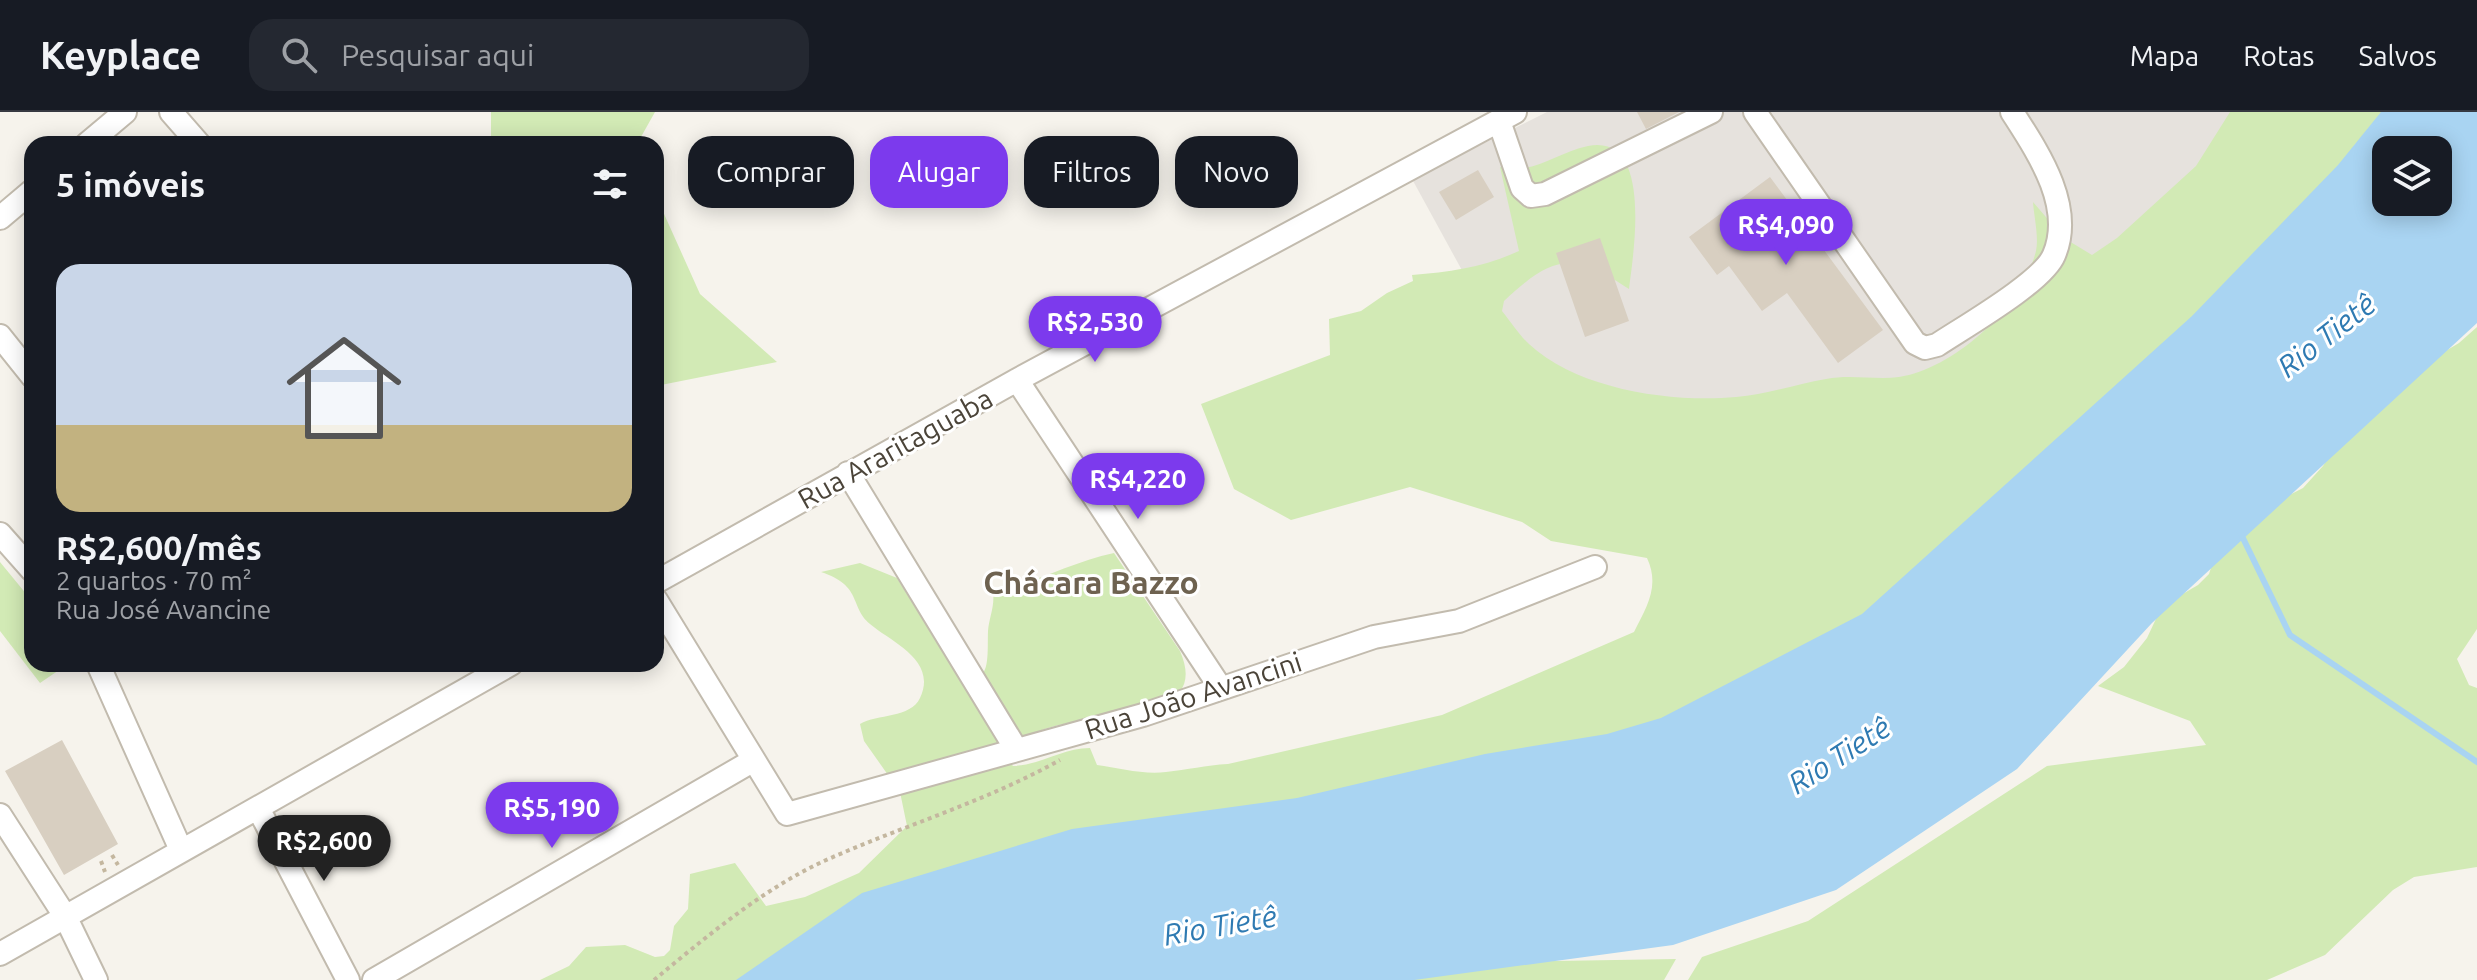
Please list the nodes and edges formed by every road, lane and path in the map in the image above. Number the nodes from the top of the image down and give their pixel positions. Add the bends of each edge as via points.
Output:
1 (125, 112) edge
2 (171, 112) edge
3 (1711, 112) edge
4 (1755, 112) edge
5 (2012, 112) edge
6 (1507, 116) edge
7 (96, 136) edge
8 (192, 136) edge
9 (24, 198) edge
10 (0, 218) edge
11 (0, 336) edge
12 (24, 366) edge
13 (1017, 380) junction
14 (848, 473) junction
15 (0, 534) edge
16 (24, 561) edge
17 (1595, 567) dead end
18 (664, 577) edge
19 (664, 613) edge
20 (102, 672) edge
21 (497, 672) edge
22 (1220, 687) junction
23 (1016, 749) junction
24 (1065, 758) dead end
25 (754, 760) junction
26 (258, 808) junction
27 (3, 826) edge
28 (181, 850) junction
29 (65, 916) junction
30 (0, 954) edge
31 (96, 980) edge
32 (348, 980) edge
33 (374, 980) edge
34 (654, 980) edge

1 - 7 street
2 - 8 street
3 - 6 street via 1545,194 1531,196 1522,188
4 - 5 street via 1915,343 1925,348 2030,282 2054,257 2059,232 2050,179
6 - 13 street, Rua Araritaguaba
9 - 10 street
11 - 12 street
13 - 14 street, Rua Araritaguaba
13 - 22 street
14 - 18 street, Rua Araritaguaba
14 - 23 street
15 - 16 street
17 - 22 street, Rua João Avancini via 1459,621 1374,637
19 - 25 street
20 - 28 street
21 - 26 street
22 - 23 street, Rua João Avancini via 1143,715
23 - 25 street, Rua João Avancini via 787,814
24 - 34 path via 1026,780 822,862 768,894
25 - 33 street
26 - 28 street
26 - 32 street
27 - 29 street
28 - 29 street
29 - 30 street
29 - 31 street

